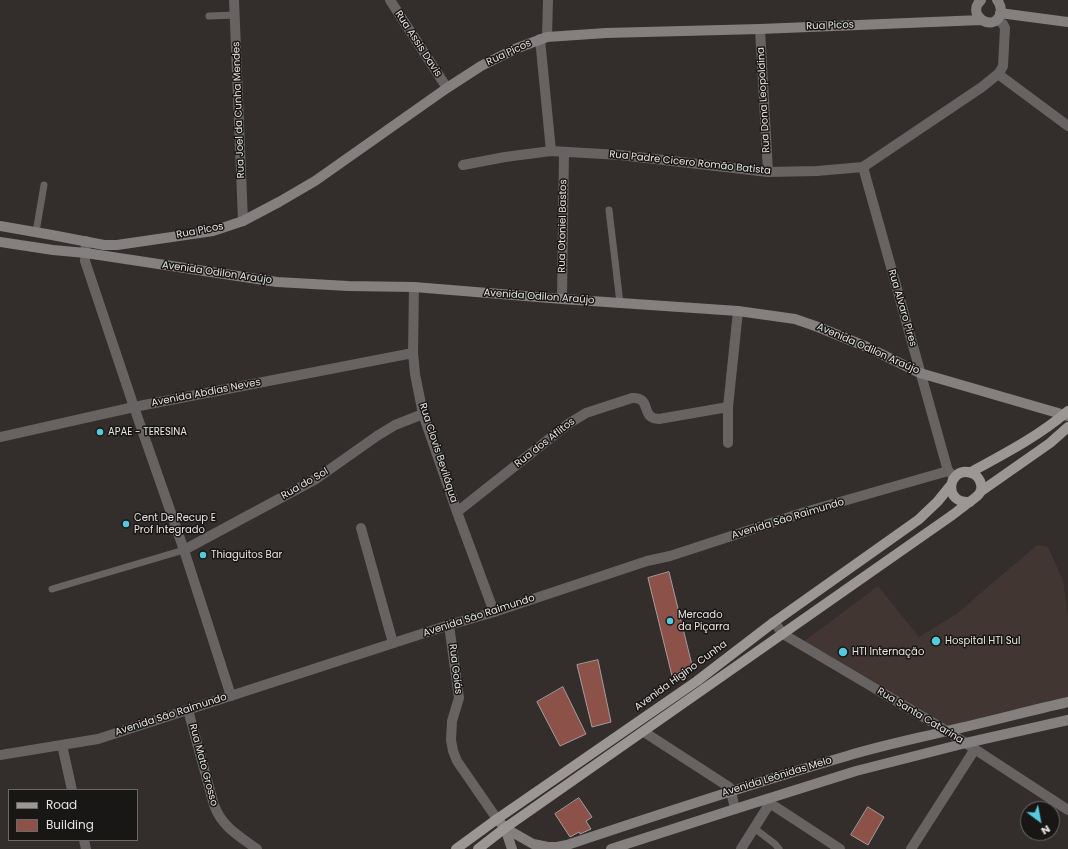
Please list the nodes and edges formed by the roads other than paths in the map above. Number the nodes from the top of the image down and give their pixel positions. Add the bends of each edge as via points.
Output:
1 (234, 0) edge
2 (390, 0) edge
3 (548, 0) edge
4 (997, 0) edge
5 (979, 1) edge
6 (235, 15) junction
7 (209, 16) dead end
8 (999, 16) junction
9 (981, 20) junction
10 (1068, 22) edge
11 (760, 29) junction
12 (544, 38) junction
13 (998, 74) junction
14 (447, 88) junction
15 (1068, 126) edge
16 (551, 151) junction
17 (564, 152) junction
18 (463, 164) dead end
19 (863, 167) junction
20 (768, 172) junction
21 (44, 185) dead end
22 (609, 210) dead end
23 (243, 221) junction
24 (0, 226) edge
25 (36, 232) junction
26 (86, 241) junction
27 (0, 242) edge
28 (86, 253) junction
29 (414, 287) junction
30 (562, 299) junction
31 (620, 303) junction
32 (738, 311) junction
33 (413, 354) junction
34 (920, 373) junction
35 (134, 407) junction
36 (728, 407) junction
37 (423, 414) junction
38 (1067, 414) edge
39 (1068, 428) edge
40 (0, 437) edge
41 (728, 443) dead end
42 (971, 472) junction
43 (952, 478) junction
44 (980, 492) junction
45 (970, 502) junction
46 (457, 512) junction
47 (361, 528) dead end
48 (184, 550) junction
49 (52, 589) dead end
50 (494, 612) junction
51 (774, 622) junction
52 (449, 625) junction
53 (783, 634) junction
54 (393, 643) junction
55 (231, 696) junction
56 (1068, 702) edge
57 (188, 710) junction
58 (1068, 720) edge
59 (947, 731) junction
60 (644, 732) junction
61 (966, 743) junction
62 (62, 746) junction
63 (976, 749) junction
64 (0, 756) edge
65 (72, 789) edge
66 (731, 791) junction
67 (768, 802) junction
68 (735, 809) junction
69 (1068, 810) edge
70 (497, 818) junction
71 (505, 828) junction
72 (754, 828) junction
73 (257, 849) edge
74 (456, 849) edge
75 (478, 849) edge
76 (512, 849) edge
77 (611, 849) edge
78 (741, 849) edge
79 (779, 849) edge
80 (840, 849) edge
81 (911, 849) edge

1 - 6 street, Rua Joel da Cunha Mendes
2 - 14 street, Rua Assis Davis
3 - 12 street
4 - 8 main road via 1001,9
5 - 9 main road via 976,12
6 - 7 lane
6 - 23 street, Rua Joel da Cunha Mendes
8 - 9 main road, Rua Picos via 992,22
8 - 10 main road, Rua Picos
8 - 13 street via 1005,32 1003,66
9 - 11 main road, Rua Picos
11 - 12 main road, Rua Picos via 606,33
11 - 20 street, Rua Dona Leopoldina
12 - 14 main road, Rua Picos via 498,57
12 - 16 street
13 - 15 street
13 - 19 street, Rua Padre Cicero Romão Batista
14 - 23 main road, Rua Picos via 315,181
16 - 17 street, Rua Padre Cicero Romão Batista
16 - 18 street, Rua Padre Cicero Romão Batista
17 - 20 street, Rua Padre Cicero Romão Batista via 620,155
17 - 30 street, Rua Otoniel Bastos
19 - 20 street, Rua Padre Cicero Romão Batista
19 - 34 street, Rua Alvaro Pires
21 - 25 lane
22 - 31 lane
23 - 26 main road, Rua Picos via 213,231 117,245
24 - 25 main road
25 - 26 main road
26 - 28 street
27 - 28 main road, Avenida Odilon Araújo
28 - 29 main road, Avenida Odilon Araújo via 277,282
28 - 35 street via 85,260
29 - 30 main road, Avenida Odilon Araújo
29 - 33 street, Rua Clovis Beviláqua
30 - 31 main road, Avenida Odilon Araújo
31 - 32 main road, Avenida Odilon Araújo
32 - 34 main road, Avenida Odilon Araújo via 795,319 867,347
32 - 36 street
33 - 35 street, Avenida Abdias Neves
33 - 37 street, Rua Clovis Beviláqua
34 - 38 main road, Avenida Odilon Araújo
34 - 43 street, Rua Alvaro Pires
35 - 40 street, Avenida Abdias Neves
35 - 48 street
36 - 41 street
36 - 46 street, Rua dos Aflitos via 654,419 648,414 641,399 632,398 586,413 552,436
37 - 46 street, Rua Clovis Beviláqua
37 - 48 street, Rua do Sol via 395,425 377,436 316,480
38 - 42 main road
39 - 44 main road
42 - 43 main road via 962,472
42 - 44 main road via 981,482
43 - 45 main road via 951,490 956,498
43 - 50 street, Avenida São Raimundo via 805,512
43 - 51 main road, Avenida Higino Cunha via 938,501 918,520
44 - 45 main road
45 - 53 main road
46 - 50 street, Rua Clovis Beviláqua
47 - 54 street
48 - 49 lane
48 - 55 street
50 - 52 street, Avenida São Raimundo
51 - 53 street, Rua Santa Catarina
51 - 70 main road, Avenida Higino Cunha via 697,681
52 - 54 street, Avenida São Raimundo
52 - 70 street, Rua Goiás via 459,698 452,721 453,750 457,761
53 - 59 street, Rua Santa Catarina
53 - 60 main road
54 - 55 street, Avenida São Raimundo
55 - 57 street, Avenida São Raimundo
56 - 59 main road, Avenida Leônidas Melo
57 - 62 street, Avenida São Raimundo via 98,739
57 - 73 street, Rua Mato Grosso via 217,814 233,832
58 - 61 main road, Avenida Leônidas Melo
59 - 61 street, Rua Santa Catarina
59 - 66 main road, Avenida Leônidas Melo via 849,756
60 - 66 street via 727,785
60 - 71 main road
61 - 63 street, Rua Santa Catarina
61 - 67 main road, Avenida Leônidas Melo via 856,772
62 - 64 street, Avenida São Raimundo
62 - 65 street
63 - 69 street, Rua Santa Catarina
63 - 81 street
66 - 68 street
66 - 71 main road, Avenida Leônidas Melo via 557,847 533,844
67 - 68 main road, Avenida Leônidas Melo
67 - 72 street
67 - 80 street
68 - 77 main road, Avenida Leônidas Melo
70 - 71 main road, Avenida Leônidas Melo
70 - 74 main road, Avenida Higino Cunha
71 - 75 main road
71 - 76 main road
72 - 78 street
72 - 79 lane

